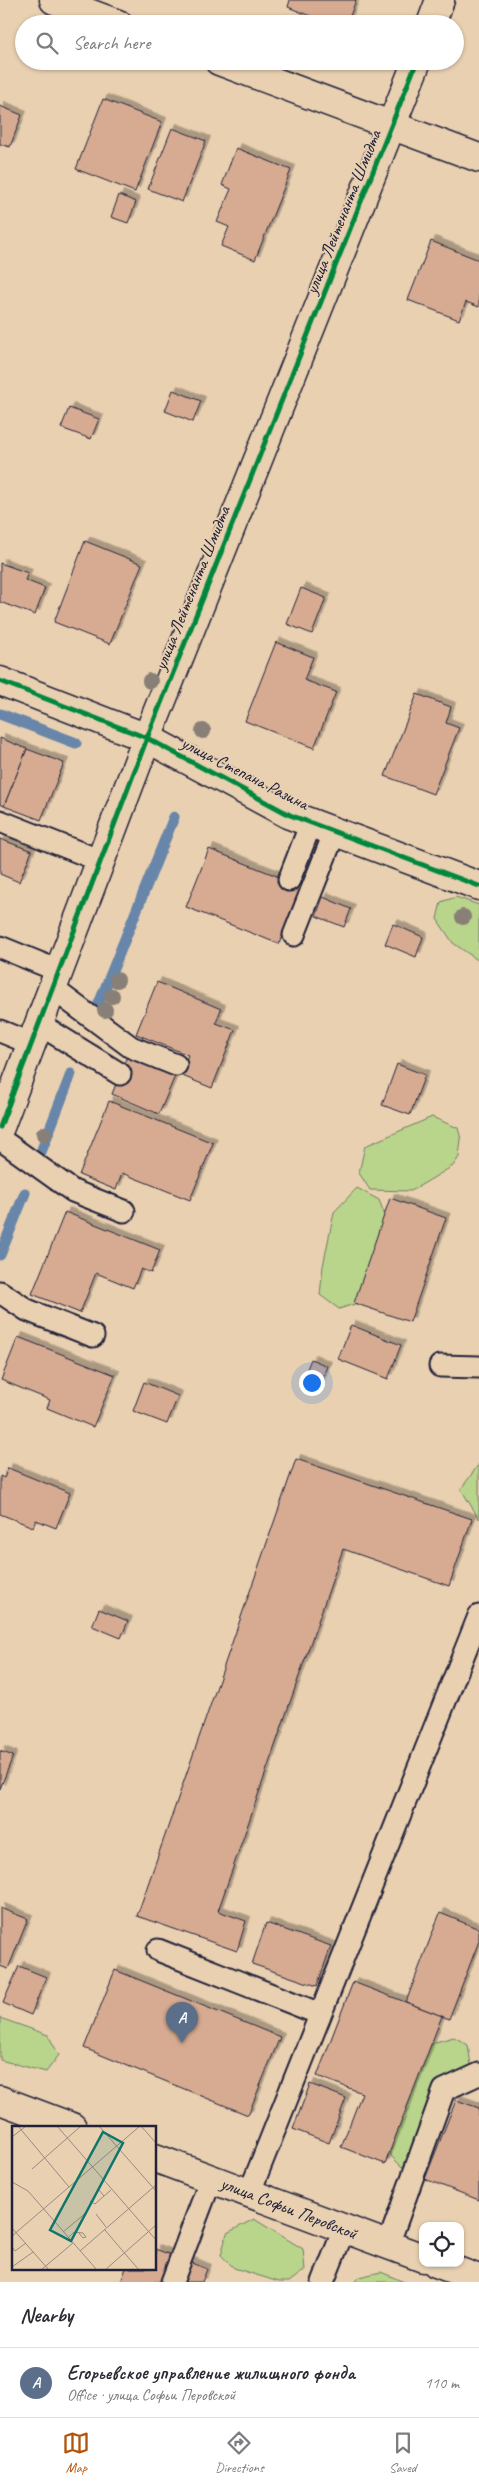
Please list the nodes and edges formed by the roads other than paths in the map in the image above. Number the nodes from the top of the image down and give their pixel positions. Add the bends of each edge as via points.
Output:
1 (54, 0) edge
2 (440, 0) edge
3 (94, 15) edge
4 (434, 15) edge
5 (244, 70) edge
6 (414, 70) edge
7 (393, 125) junction
8 (479, 158) edge
9 (0, 680) edge
10 (147, 738) junction
11 (0, 821) edge
12 (323, 827) junction
13 (101, 861) junction
14 (289, 880) dead end
15 (479, 886) edge
16 (294, 935) dead end
17 (0, 946) edge
18 (56, 980) junction
19 (0, 1031) edge
20 (35, 1034) junction
21 (176, 1065) dead end
22 (120, 1074) dead end
23 (5, 1097) edge
24 (0, 1127) edge
25 (0, 1139) edge
26 (124, 1211) dead end
27 (0, 1292) edge
28 (93, 1336) dead end
29 (440, 1366) dead end
30 (479, 1367) edge
31 (479, 1616) edge
32 (158, 1950) dead end
33 (320, 2014) junction
34 (479, 2074) edge
35 (0, 2100) edge
36 (69, 2126) edge
37 (156, 2158) edge
38 (211, 2179) junction
39 (249, 2194) junction
40 (344, 2228) junction
41 (388, 2245) junction
42 (419, 2257) edge
43 (447, 2267) edge
44 (479, 2279) edge
45 (172, 2282) edge
46 (322, 2282) edge

1 - 3 street
2 - 4 street
5 - 7 street
6 - 7 street, улица Лейтенанта Шмидта
7 - 8 street
7 - 10 street, улица Лейтенанта Шмидта
9 - 10 street, улица Степана Разина
10 - 12 street, улица Степана Разина via 290,815
10 - 13 street, улица Лейтенанта Шмидта
11 - 13 lane
12 - 14 lane
12 - 15 street, улица Степана Разина
12 - 16 lane
13 - 18 street, улица Лейтенанта Шмидта
17 - 18 lane
18 - 20 street, улица Лейтенанта Шмидта
18 - 21 lane via 130,1047
19 - 20 lane
20 - 22 lane
20 - 23 street, улица Лейтенанта Шмидта
23 - 24 street, улица Лейтенанта Шмидта
25 - 26 lane via 73,1191
27 - 28 lane via 27,1310
29 - 30 lane
31 - 33 lane
32 - 33 lane
33 - 39 lane
34 - 41 lane via 444,2090
35 - 36 street
37 - 38 street, улица Софьи Перовской
38 - 39 street, улица Софьи Перовской
38 - 45 lane
39 - 40 street, улица Софьи Перовской
40 - 41 street, улица Софьи Перовской
40 - 46 lane
41 - 42 street, улица Софьи Перовской
43 - 44 street

